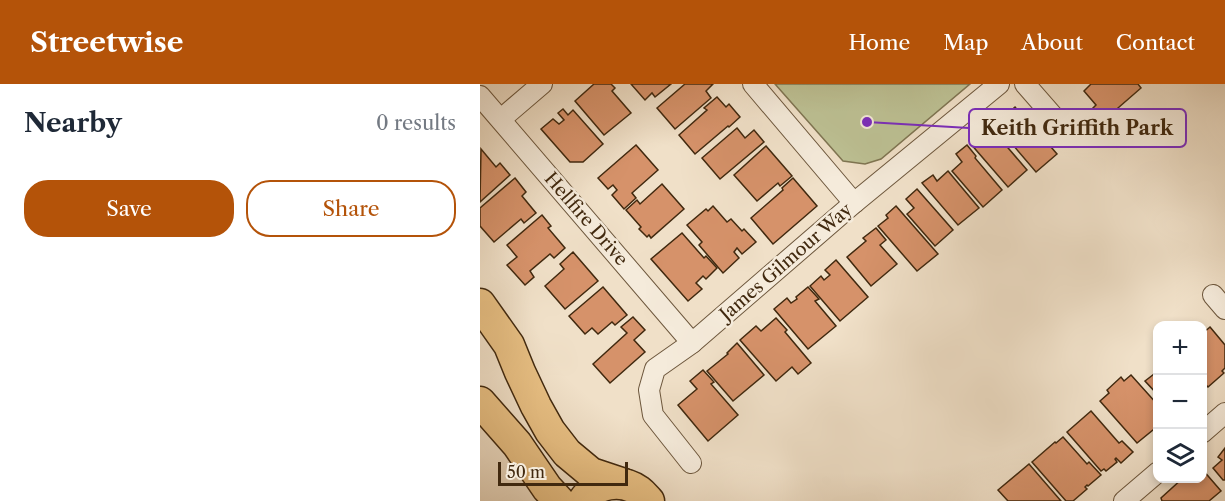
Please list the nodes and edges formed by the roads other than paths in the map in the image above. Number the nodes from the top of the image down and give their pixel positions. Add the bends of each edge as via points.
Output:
1 (542, 84) edge
2 (753, 84) edge
3 (999, 84) edge
4 (1025, 84) edge
5 (480, 96) edge
6 (501, 119) junction
7 (1067, 132) dead end
8 (854, 203) junction
9 (480, 304) edge
10 (692, 343) junction
11 (480, 402) edge
12 (1225, 413) edge
13 (1207, 429) edge
14 (691, 463) dead end
15 (1153, 476) edge
16 (624, 484) junction
17 (559, 501) edge
18 (584, 501) edge
19 (649, 501) edge
20 (1124, 501) edge

1 - 6 street
2 - 8 street
3 - 8 street, James Gilmour Way
4 - 7 street
5 - 6 street, Hellfire Drive
6 - 10 street, Hellfire Drive
8 - 10 street, James Gilmour Way
9 - 16 main road via 509,345 536,406 567,453 591,473
10 - 14 street, James Gilmour Way via 655,369 649,390 653,415
11 - 17 main road
12 - 13 street
15 - 20 street
16 - 18 main road via 596,488
16 - 19 main road

